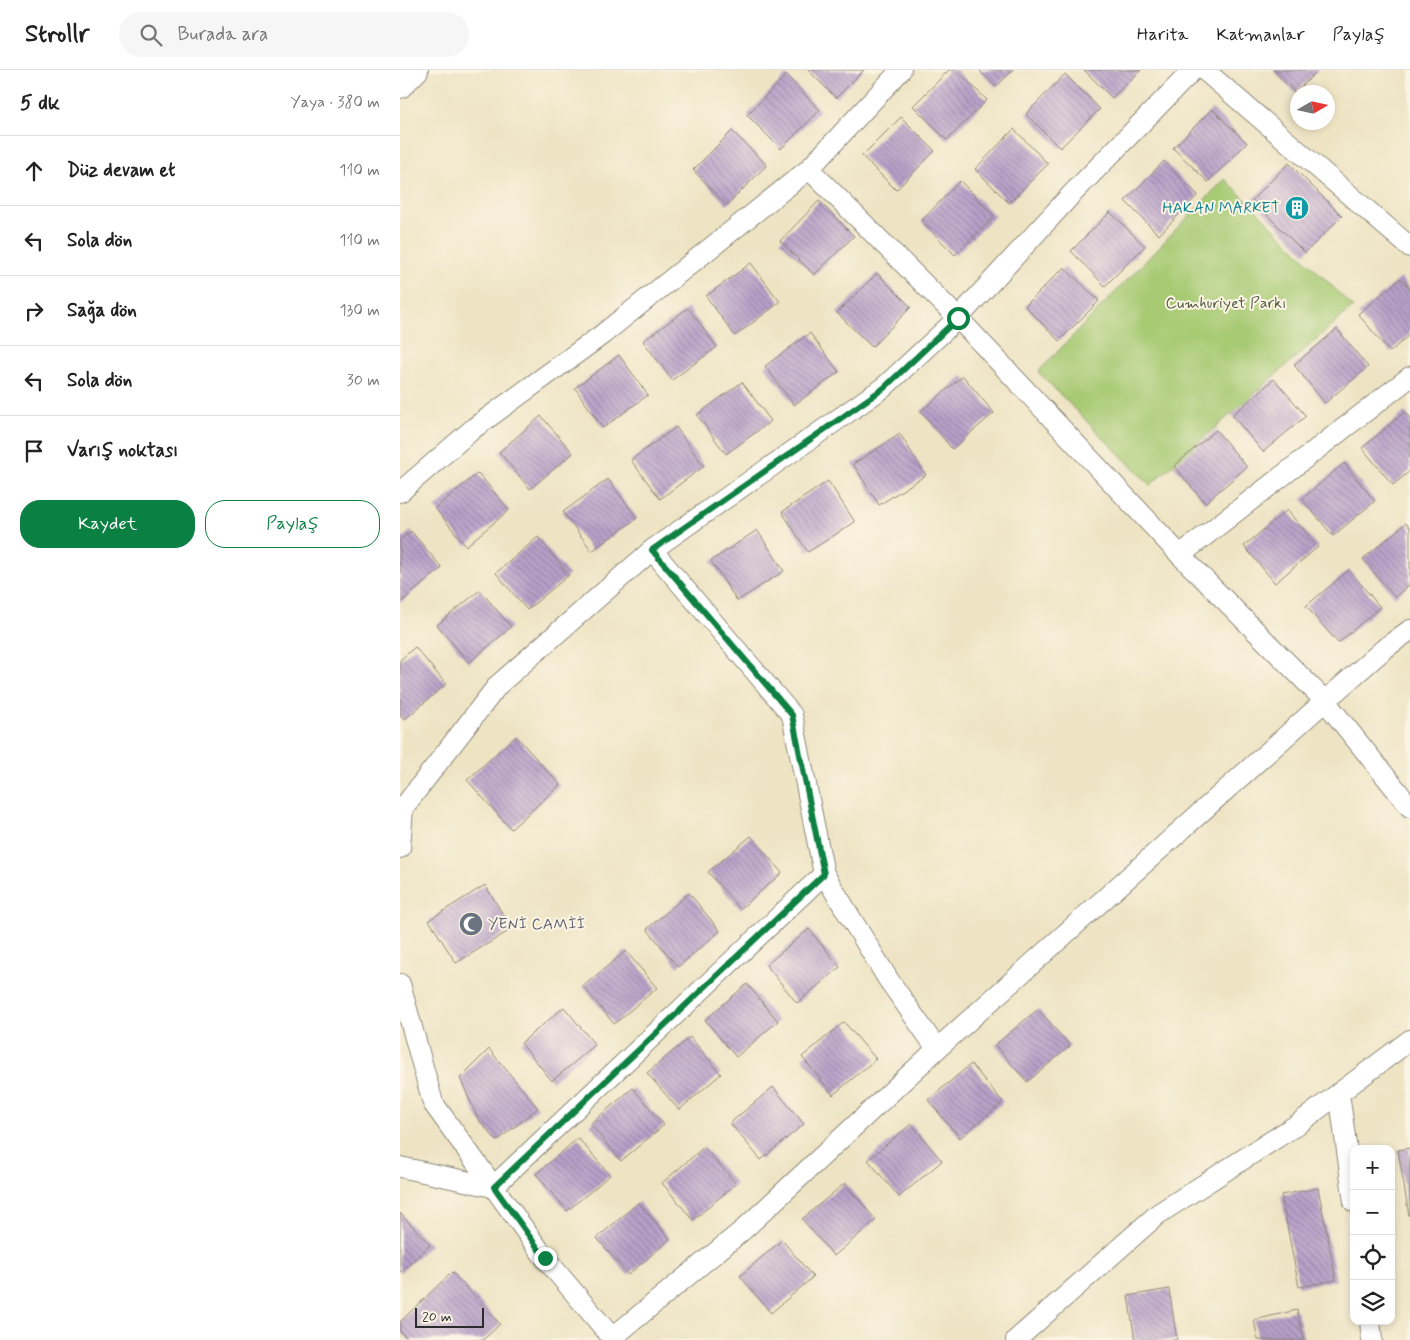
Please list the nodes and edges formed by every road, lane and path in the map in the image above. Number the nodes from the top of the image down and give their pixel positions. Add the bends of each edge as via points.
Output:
1 (416, 70) edge
2 (902, 70) edge
3 (1193, 70) edge
4 (1204, 70) edge
5 (400, 86) edge
6 (809, 168) junction
7 (1410, 247) edge
8 (958, 318) junction
9 (1410, 377) edge
10 (400, 492) edge
11 (652, 550) junction
12 (1180, 555) junction
13 (1410, 630) edge
14 (1325, 701) junction
15 (401, 806) edge
16 (1410, 807) edge
17 (400, 848) edge
18 (824, 874) junction
19 (400, 984) edge
20 (407, 1036) edge
21 (1410, 1040) edge
22 (937, 1049) junction
23 (1339, 1093) junction
24 (400, 1167) edge
25 (494, 1187) junction
26 (1352, 1190) edge
27 (1370, 1325) edge
28 (613, 1339) edge
29 (1016, 1340) edge
30 (1372, 1340) edge

1 - 5 street
2 - 6 street
3 - 8 street via 1071,195
4 - 7 street
6 - 8 street
6 - 10 street via 603,334 474,428
8 - 11 street via 884,388
8 - 12 street
9 - 12 street
11 - 15 street via 498,685
11 - 18 street via 792,715
12 - 14 street
13 - 14 street
14 - 16 street
14 - 22 street
15 - 17 street
18 - 22 street via 888,979
18 - 25 street
19 - 20 street
20 - 25 street via 433,1103
21 - 23 street
22 - 28 street via 743,1230
23 - 26 street
23 - 29 street via 1298,1124 1158,1214
24 - 25 street
25 - 28 street via 545,1258
27 - 30 street

